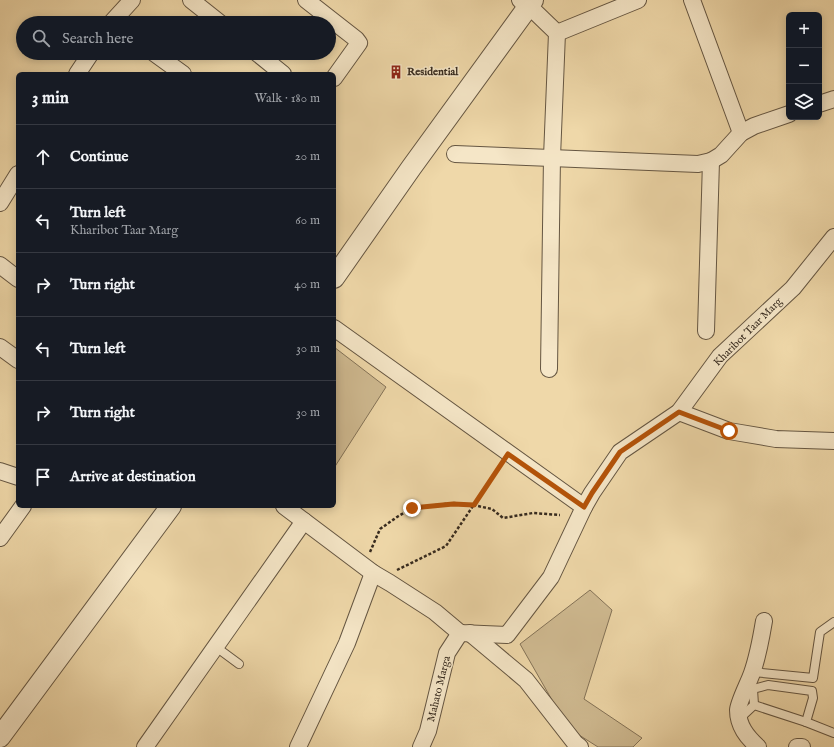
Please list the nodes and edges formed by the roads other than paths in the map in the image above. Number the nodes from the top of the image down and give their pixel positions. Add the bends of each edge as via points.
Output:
1 (132, 0) edge
2 (192, 0) edge
3 (306, 0) edge
4 (638, 0) edge
5 (692, 0) edge
6 (527, 2) edge
7 (118, 16) edge
8 (211, 16) edge
9 (327, 16) edge
10 (336, 23) edge
11 (558, 33) junction
12 (86, 60) edge
13 (164, 60) edge
14 (266, 60) edge
15 (78, 72) edge
16 (180, 72) edge
17 (281, 72) edge
18 (336, 75) edge
19 (834, 99) edge
20 (822, 103) edge
21 (786, 115) edge
22 (741, 133) junction
23 (455, 154) dead end
24 (552, 158) junction
25 (711, 161) junction
26 (12, 183) edge
27 (0, 203) edge
28 (834, 237) edge
29 (0, 265) edge
30 (336, 275) edge
31 (16, 277) edge
32 (336, 329) edge
33 (706, 331) dead end
34 (0, 347) edge
35 (16, 359) edge
36 (549, 369) dead end
37 (679, 412) junction
38 (834, 441) edge
39 (0, 471) edge
40 (16, 476) edge
41 (584, 507) junction
42 (22, 508) edge
43 (170, 508) edge
44 (287, 508) edge
45 (304, 521) junction
46 (0, 537) edge
47 (373, 572) junction
48 (764, 622) dead end
49 (834, 622) edge
50 (465, 633) junction
51 (216, 646) junction
52 (239, 664) dead end
53 (753, 672) junction
54 (754, 705) junction
55 (738, 719) junction
56 (806, 722) junction
57 (834, 733) edge
58 (0, 737) edge
59 (148, 746) edge
60 (298, 747) edge
61 (421, 747) edge
62 (580, 747) edge
63 (758, 747) edge
64 (797, 747) edge
65 (802, 747) edge

1 - 7 street
2 - 8 street
3 - 9 street
4 - 11 street
5 - 22 street
6 - 11 street
6 - 30 street
10 - 18 street via 359,43
11 - 24 street
12 - 15 street
13 - 16 street
14 - 17 street
19 - 20 street
21 - 22 street
22 - 25 street via 721,155
23 - 24 street
24 - 25 street via 698,164
24 - 36 street
25 - 33 street
26 - 27 street
28 - 37 street, Kharibot Taar Marg via 793,288 720,356
29 - 31 street
32 - 41 street
34 - 35 street
37 - 38 street via 729,431 776,439
37 - 41 street, Kharibot Taar Marg via 620,452
39 - 40 street
41 - 50 street, Kharibot Taar Marg via 551,577 507,635
42 - 46 street
43 - 58 street
44 - 45 street
45 - 47 street
45 - 51 street
47 - 50 street
47 - 60 street via 347,643
48 - 53 street
49 - 53 lane via 820,632 813,678
50 - 61 street, Mahato Marga via 446,653 428,731
50 - 62 street via 526,680
51 - 52 lane
51 - 59 street
53 - 55 street via 738,708
54 - 55 lane
54 - 56 lane
54 - 56 lane via 753,689 768,685 812,691
55 - 63 street via 747,736
56 - 57 lane
64 - 65 street

